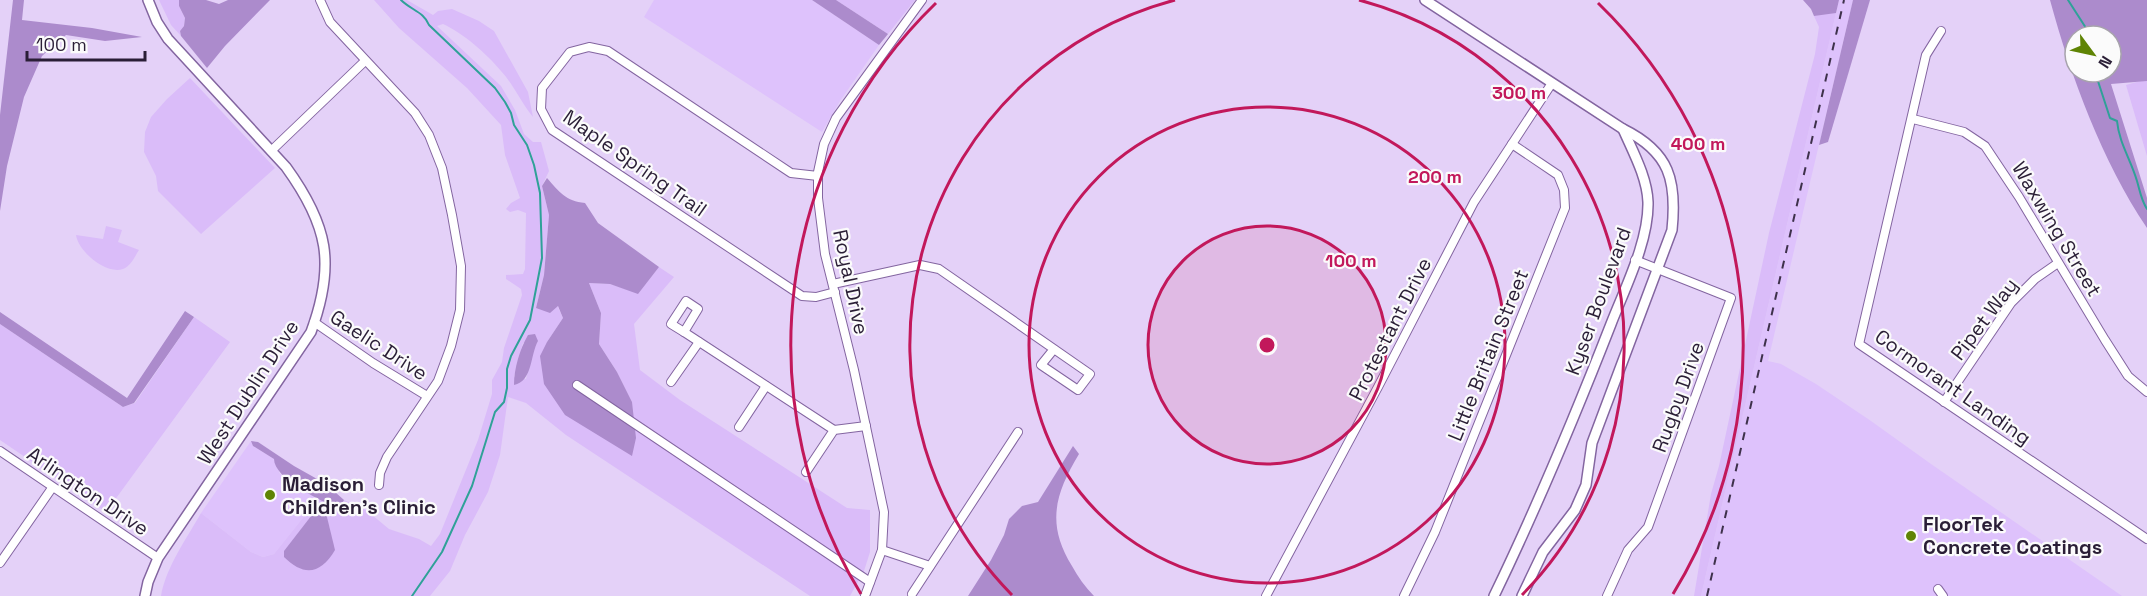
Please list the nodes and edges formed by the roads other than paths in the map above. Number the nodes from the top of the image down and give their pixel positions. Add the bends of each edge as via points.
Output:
1 (148, 0) edge
2 (320, 0) edge
3 (922, 0) edge
4 (1425, 0) edge
5 (1941, 30) dead end
6 (365, 61) junction
7 (1552, 83) junction
8 (1912, 119) junction
9 (1623, 129) junction
10 (1512, 144) junction
11 (271, 150) junction
12 (818, 176) junction
13 (1635, 260) junction
14 (2058, 263) junction
15 (1657, 270) junction
16 (834, 288) junction
17 (314, 322) junction
18 (684, 332) dead end
19 (699, 342) junction
20 (1054, 349) junction
21 (671, 382) dead end
22 (577, 385) dead end
23 (766, 386) junction
24 (2147, 392) edge
25 (427, 396) junction
26 (1944, 402) junction
27 (866, 426) junction
28 (739, 427) dead end
29 (834, 430) junction
30 (1018, 432) dead end
31 (0, 451) edge
32 (806, 472) dead end
33 (379, 485) dead end
34 (52, 488) junction
35 (2147, 539) edge
36 (882, 550) junction
37 (158, 558) junction
38 (0, 563) edge
39 (930, 566) junction
40 (870, 582) junction
41 (912, 594) dead end
42 (145, 596) edge
43 (865, 596) edge
44 (1266, 596) edge
45 (1404, 596) edge
46 (1494, 596) edge
47 (1522, 596) edge
48 (1607, 596) edge

1 - 11 street, West Dublin Drive via 168,39
2 - 6 street via 330,22
3 - 12 street, Royal Drive via 836,118 824,144
4 - 7 street
5 - 8 street, Cormorant Landing via 1926,55
6 - 11 street
6 - 25 street via 415,113 429,135 442,168 452,215 461,266 460,310 438,381
7 - 9 street
7 - 10 street, Protestant Drive
8 - 14 street, Waxwing Street via 1964,132 1985,146
8 - 26 street, Cormorant Landing via 1859,344
9 - 13 street, Kyser Boulevard via 1643,177 1648,202 1645,231
9 - 15 street via 1658,153 1671,180 1675,203 1672,230
10 - 44 street, Protestant Drive via 1474,202
10 - 45 street, Little Britain Street via 1558,175 1565,208 1435,532
11 - 17 street, West Dublin Drive via 302,189 325,243 326,272
12 - 16 street, Royal Drive via 825,254
12 - 16 street, Maple Spring Trail via 791,173 608,51 589,46 570,52 542,88 541,108 552,130 802,296 816,297
13 - 15 street, Rugby Drive
13 - 46 street, Kyser Boulevard via 1569,431
14 - 24 street, Waxwing Street via 2128,376
14 - 26 street, Pipet Way via 2011,303
15 - 47 street via 1592,443 1586,485 1575,510 1543,552
15 - 48 street, Rugby Drive via 1731,298 1648,527 1628,550
16 - 20 street, Maple Spring Trail via 920,265 939,269
16 - 27 street, Royal Drive
17 - 25 street, Gaelic Drive
17 - 37 street, West Dublin Drive via 298,353
18 - 19 street
19 - 21 street
19 - 23 street
20 - 20 street, Maple Spring Trail via 1090,374 1078,390 1041,365
22 - 40 street
23 - 28 street
23 - 29 street
25 - 33 street via 387,457
26 - 35 street, Cormorant Landing
27 - 29 street
27 - 36 street, Royal Drive via 884,512
29 - 32 street
30 - 39 street
31 - 34 street, Arlington Drive
34 - 37 street, Arlington Drive
34 - 38 street
36 - 39 street
36 - 40 street, Royal Drive
37 - 42 street, West Dublin Drive
39 - 41 street
40 - 43 street, Royal Drive

